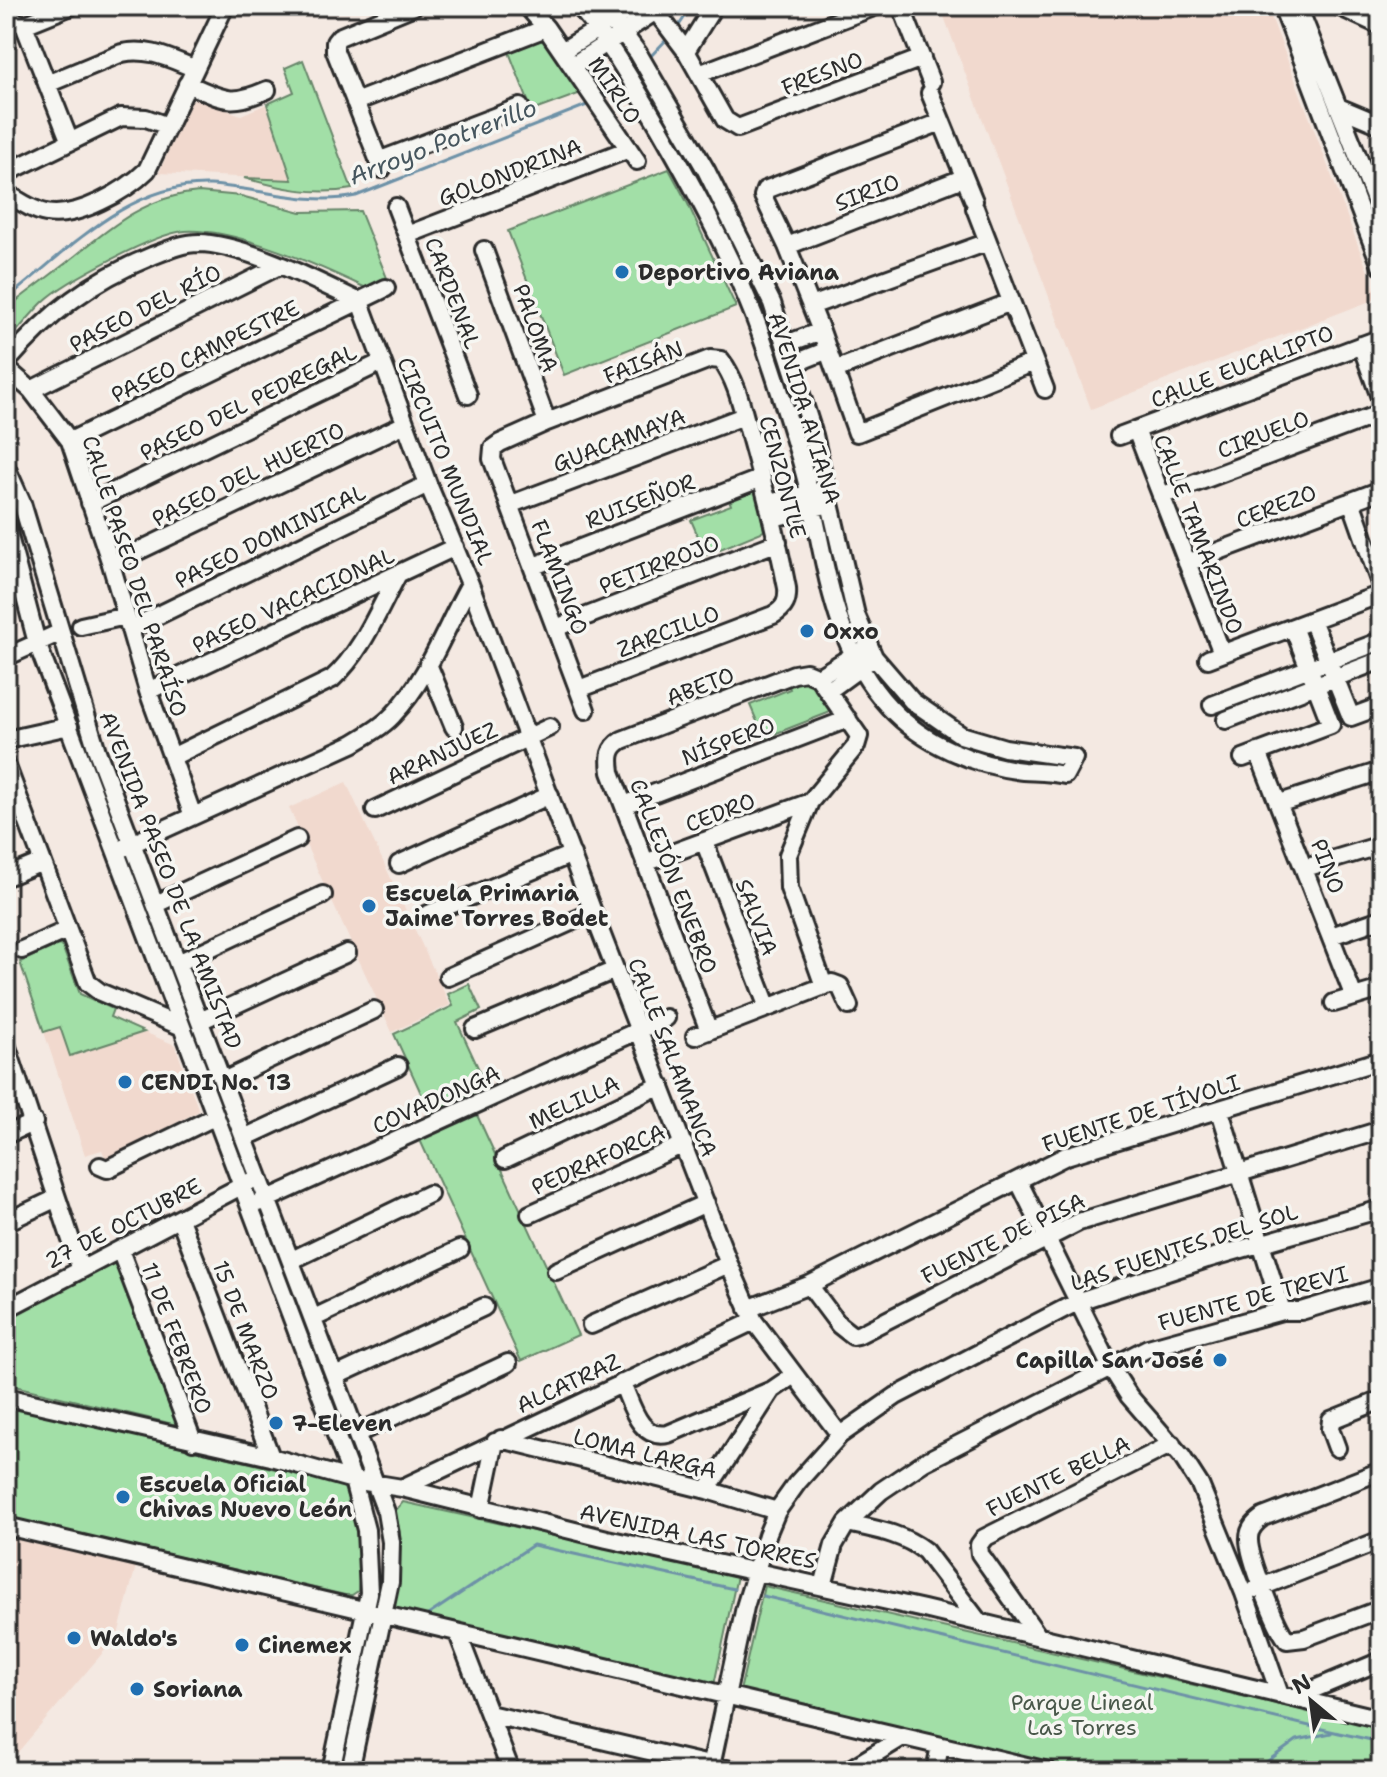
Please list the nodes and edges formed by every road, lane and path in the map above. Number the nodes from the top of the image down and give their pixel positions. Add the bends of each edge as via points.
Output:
1 (71, 6) edge
2 (414, 6) edge
3 (527, 6) edge
4 (579, 6) edge
5 (635, 6) edge
6 (714, 6) edge
7 (876, 6) edge
8 (901, 6) edge
9 (1282, 6) edge
10 (1298, 6) edge
11 (1338, 6) edge
12 (223, 7) edge
13 (654, 8) edge
14 (6, 17) edge
15 (614, 19) edge
16 (24, 25) junction
17 (1381, 26) edge
18 (546, 28) junction
19 (603, 35) junction
20 (682, 46) junction
21 (562, 51) junction
22 (922, 58) junction
23 (573, 65) junction
24 (194, 68) junction
25 (699, 74) junction
26 (47, 84) junction
27 (187, 84) junction
28 (267, 90) dead end
29 (355, 102) junction
30 (520, 107) dead end
31 (1338, 107) junction
32 (941, 122) junction
33 (1381, 125) edge
34 (168, 126) junction
35 (70, 142) junction
36 (633, 155) joint
37 (6, 173) edge
38 (963, 178) junction
39 (6, 193) edge
40 (1376, 194) edge
41 (396, 207) dead end
42 (1381, 215) edge
43 (407, 235) junction
44 (988, 242) junction
45 (787, 246) junction
46 (484, 250) dead end
47 (279, 266) junction
48 (1381, 266) edge
49 (386, 288) dead end
50 (360, 302) junction
51 (1011, 302) junction
52 (811, 306) junction
53 (821, 331) junction
54 (1381, 338) edge
55 (1361, 345) junction
56 (828, 350) junction
57 (789, 353) junction
58 (710, 359) joint
59 (770, 360) junction
60 (382, 362) junction
61 (1034, 362) junction
62 (6, 366) edge
63 (835, 370) junction
64 (1045, 389) dead end
65 (31, 390) junction
66 (468, 395) dead end
67 (1381, 400) edge
68 (1381, 413) edge
69 (744, 416) junction
70 (547, 422) junction
71 (405, 424) junction
72 (1136, 430) junction
73 (1119, 436) dead end
74 (70, 441) junction
75 (492, 459) joint
76 (6, 467) edge
77 (762, 478) junction
78 (428, 484) junction
79 (1381, 490) edge
80 (830, 496) junction
81 (1161, 496) junction
82 (813, 500) junction
83 (1351, 501) junction
84 (90, 503) junction
85 (509, 505) junction
86 (771, 510) junction
87 (6, 525) edge
88 (778, 542) junction
89 (455, 547) junction
90 (1187, 563) junction
91 (111, 564) junction
92 (534, 566) junction
93 (397, 576) junction
94 (470, 584) junction
95 (1381, 586) edge
96 (1381, 594) edge
97 (773, 615) joint
98 (1312, 620) junction
99 (128, 622) junction
100 (81, 626) dead end
101 (1293, 627) junction
102 (556, 628) junction
103 (61, 632) junction
104 (1381, 641) edge
105 (37, 643) junction
106 (871, 652) junction
107 (6, 657) edge
108 (1381, 660) edge
109 (1328, 661) junction
110 (857, 662) junction
111 (428, 664) junction
112 (1309, 668) junction
113 (1335, 677) junction
114 (823, 684) junction
115 (1316, 685) junction
116 (579, 689) junction
117 (148, 691) junction
118 (1212, 705) dead end
119 (1381, 706) edge
120 (586, 710) dead end
121 (848, 719) junction
122 (1226, 720) dead end
123 (69, 726) junction
124 (454, 727) dead end
125 (550, 727) dead end
126 (528, 737) junction
127 (6, 740) edge
128 (622, 740) joint
129 (172, 757) junction
130 (6, 764) edge
131 (1381, 771) edge
132 (550, 795) junction
133 (810, 802) junction
134 (1280, 803) junction
135 (624, 805) junction
136 (375, 810) dead end
137 (193, 816) junction
138 (297, 839) dead end
139 (704, 841) junction
140 (133, 844) junction
141 (1381, 845) edge
142 (116, 850) junction
143 (572, 854) junction
144 (42, 862) junction
145 (645, 863) junction
146 (399, 864) dead end
147 (1305, 868) junction
148 (6, 877) edge
149 (323, 895) dead end
150 (156, 904) junction
151 (593, 912) junction
152 (424, 916) dead end
153 (1381, 919) edge
154 (67, 930) junction
155 (1331, 936) junction
156 (22, 950) dead end
157 (347, 953) dead end
158 (178, 963) junction
159 (615, 970) junction
160 (448, 977) dead end
161 (824, 986) junction
162 (1381, 989) edge
163 (1354, 997) junction
164 (1334, 1003) dead end
165 (849, 1006) dead end
166 (768, 1008) junction
167 (374, 1010) dead end
168 (666, 1018) dead end
169 (200, 1021) junction
170 (182, 1027) junction
171 (475, 1029) dead end
172 (640, 1031) junction
173 (6, 1045) edge
174 (1381, 1060) edge
175 (398, 1066) dead end
176 (223, 1081) junction
177 (661, 1085) junction
178 (1220, 1111) junction
179 (214, 1117) junction
180 (34, 1122) junction
181 (1381, 1130) edge
182 (6, 1135) edge
183 (244, 1138) junction
184 (684, 1144) junction
185 (505, 1159) dead end
186 (100, 1166) dead end
187 (1240, 1173) junction
188 (260, 1177) junction
189 (1018, 1180) junction
190 (242, 1186) junction
191 (429, 1194) dead end
192 (57, 1198) junction
193 (268, 1199) junction
194 (706, 1203) junction
195 (250, 1207) junction
196 (1381, 1209) edge
197 (530, 1214) dead end
198 (180, 1219) junction
199 (6, 1222) edge
200 (1048, 1238) junction
201 (1263, 1243) junction
202 (460, 1249) dead end
203 (120, 1250) junction
204 (292, 1260) junction
205 (729, 1264) junction
206 (81, 1270) junction
207 (556, 1271) dead end
208 (809, 1285) junction
209 (1381, 1287) edge
210 (1079, 1301) junction
211 (484, 1307) dead end
212 (6, 1309) edge
213 (1282, 1311) junction
214 (751, 1315) junction
215 (314, 1318) junction
216 (591, 1325) dead end
217 (508, 1363) dead end
218 (1110, 1366) junction
219 (794, 1375) junction
220 (336, 1376) junction
221 (622, 1383) junction
222 (772, 1390) junction
223 (6, 1397) edge
224 (1381, 1400) edge
225 (358, 1433) junction
226 (840, 1435) junction
227 (498, 1440) junction
228 (193, 1441) junction
229 (1172, 1444) junction
230 (1337, 1448) dead end
231 (271, 1457) junction
232 (1381, 1471) edge
233 (353, 1480) junction
234 (377, 1483) junction
235 (402, 1488) junction
236 (707, 1490) junction
237 (481, 1509) junction
238 (777, 1511) junction
239 (847, 1523) junction
240 (6, 1526) edge
241 (1381, 1540) edge
242 (757, 1571) junction
243 (823, 1586) junction
244 (1263, 1586) junction
245 (1244, 1593) junction
246 (1381, 1609) edge
247 (365, 1613) junction
248 (383, 1617) junction
249 (979, 1622) junction
250 (458, 1634) junction
251 (1038, 1636) junction
252 (1381, 1661) edge
253 (1287, 1696) junction
254 (725, 1697) junction
255 (489, 1714) junction
256 (1381, 1719) edge
257 (901, 1738) junction
258 (940, 1746) junction
259 (710, 1768) edge
260 (331, 1771) edge
261 (350, 1771) edge
262 (511, 1771) edge
263 (735, 1771) edge
264 (847, 1771) edge
265 (935, 1771) edge
266 (1048, 1771) edge

1 - 16 street
2 - 29 street via 335,42
3 - 18 street, MIRLO
4 - 19 street, AVENIDA AVIANA
5 - 15 street
6 - 20 street
7 - 25 street
8 - 22 street
9 - 48 street
10 - 31 street
11 - 17 street
12 - 24 street
13 - 15 street
13 - 20 street
14 - 16 street
15 - 19 street
15 - 57 street, AVENIDA AVIANA via 721,196 772,303
16 - 26 street
18 - 21 street, MIRLO
18 - 29 street
19 - 21 street
19 - 23 street
19 - 59 street, AVENIDA AVIANA via 716,230
20 - 25 street
21 - 23 street, MIRLO
22 - 25 street, FRESNO via 738,128 725,120
22 - 32 street
23 - 36 street, MIRLO
24 - 26 street via 135,50
24 - 27 street
26 - 35 street
27 - 28 street via 231,101
27 - 34 street
29 - 30 street via 380,165
31 - 33 street
31 - 40 street
32 - 38 street
32 - 45 street via 765,190 763,196
34 - 35 street via 121,117
34 - 39 street via 139,178 79,209 47,213
35 - 37 street
36 - 43 street, GOLONDRINA
38 - 44 street
38 - 45 street, SIRIO
40 - 42 street
41 - 43 street, CARDENAL
43 - 66 street, CARDENAL
44 - 51 street
44 - 52 street
45 - 52 street
46 - 70 street, PALOMA
47 - 50 street
47 - 62 street via 227,247 198,243 172,248 82,291 35,329
47 - 65 street, PASEO DEL RÍO
49 - 50 street, PASEO CAMPESTRE
50 - 60 street, CIRCUITO MUNDIAL
50 - 74 street, PASEO CAMPESTRE
51 - 61 street
51 - 63 street
52 - 53 street
53 - 56 street
53 - 57 street
54 - 55 street, CALLE EUCALIPTO
55 - 67 street
55 - 72 street, CALLE EUCALIPTO
56 - 57 street
56 - 63 street
57 - 59 street
57 - 80 street, AVENIDA AVIANA
58 - 69 street, CENZONTLE via 725,364
58 - 70 street, FAISÁN
59 - 82 street, AVENIDA AVIANA
60 - 71 street, CIRCUITO MUNDIAL
60 - 84 street, PASEO DEL PEDREGAL
61 - 63 street via 857,433
61 - 64 street
62 - 65 street, CALLE PASEO DEL PARAÍSO
65 - 74 street, CALLE PASEO DEL PARAÍSO
68 - 81 street, CIRUELO
69 - 77 street, CENZONTLE
69 - 85 street, GUACAMAYA
70 - 75 street, FAISÁN via 500,443 493,448
71 - 78 street, CIRCUITO MUNDIAL
71 - 91 street, PASEO DEL HUERTO
72 - 73 street, CALLE EUCALIPTO
72 - 81 street, CALLE TAMARINDO
74 - 84 street, CALLE PASEO DEL PARAÍSO
75 - 85 street, FLAMINGO
76 - 103 street, AVENIDA PASEO DE LA AMISTAD
77 - 86 street, CENZONTLE
77 - 92 street, RUISEÑOR
78 - 89 street, CIRCUITO MUNDIAL
78 - 99 street, PASEO DOMINICAL
79 - 83 street, CEREZO
80 - 82 street
80 - 106 street, AVENIDA AVIANA via 852,599
81 - 90 street, CALLE TAMARINDO
82 - 86 street
82 - 110 street, AVENIDA AVIANA via 836,614
83 - 90 street, CEREZO
83 - 95 street
84 - 91 street, CALLE PASEO DEL PARAÍSO
85 - 92 street, FLAMINGO
86 - 88 street, CENZONTLE
87 - 105 street, AVENIDA PASEO DE LA AMISTAD
88 - 97 street, CENZONTLE via 788,595
88 - 102 street, PETIRROJO
89 - 93 street, PASEO VACACIONAL
89 - 94 street, CIRCUITO MUNDIAL
90 - 101 street, CALLE TAMARINDO via 1215,656
91 - 99 street, CALLE PASEO DEL PARAÍSO
92 - 102 street, FLAMINGO
93 - 117 street, PASEO VACACIONAL
93 - 129 street via 362,641 332,679
94 - 111 street, CIRCUITO MUNDIAL
94 - 126 street, CALLE SALAMANCA
96 - 98 street
97 - 116 street, ZARCILLO
98 - 101 street
98 - 109 street
99 - 100 street, PASEO DOMINICAL
99 - 117 street, CALLE PASEO DEL PARAÍSO
101 - 112 street
102 - 116 street, FLAMINGO
103 - 105 street
103 - 140 street, AVENIDA PASEO DE LA AMISTAD via 97,751
104 - 109 street
105 - 107 street
105 - 123 street, AVENIDA PASEO DE LA AMISTAD
106 - 110 street
106 - 110 street, AVENIDA AVIANA via 912,701 961,735 1074,758 1065,775 989,764 932,741 891,709
108 - 113 street
109 - 112 street
109 - 113 street
110 - 114 street
111 - 124 street
111 - 137 street, CIRCUITO MUNDIAL via 395,714 377,729
112 - 115 street
112 - 118 street
113 - 115 street
113 - 119 street via 1351,717
114 - 121 street
114 - 128 street, ABETO via 806,672 794,674
115 - 122 street
115 - 134 street, PINO via 1331,725 1251,755
116 - 120 street, FLAMINGO
117 - 129 street, CALLE PASEO DEL PARAÍSO
121 - 133 street via 859,741
121 - 135 street, NÍSPERO
123 - 127 street
123 - 142 street, AVENIDA PASEO DE LA AMISTAD
125 - 126 street, ARANJUEZ
126 - 132 street, CALLE SALAMANCA
126 - 136 street, ARANJUEZ
128 - 135 street, CALLEJÓN ENEBRO via 610,752 610,762
129 - 137 street, CALLE PASEO DEL PARAÍSO
130 - 144 street
131 - 134 street
132 - 143 street, CALLE SALAMANCA
132 - 146 street
133 - 139 street, CEDRO
133 - 161 street via 790,843 787,871
134 - 147 street, PINO
135 - 145 street, CALLEJÓN ENEBRO
137 - 140 street, CIRCUITO MUNDIAL
138 - 150 street
139 - 145 street, CEDRO
139 - 166 street, SALVIA
140 - 142 street, CIRCUITO MUNDIAL
140 - 150 street, AVENIDA PASEO DE LA AMISTAD
141 - 147 street
142 - 170 street, AVENIDA PASEO DE LA AMISTAD
143 - 151 street, CALLE SALAMANCA
143 - 152 street
144 - 148 street
144 - 154 street
145 - 166 street, CALLEJÓN ENEBRO via 702,1034
147 - 155 street, PINO
149 - 158 street
150 - 158 street, AVENIDA PASEO DE LA AMISTAD
151 - 159 street, CALLE SALAMANCA
151 - 160 street
153 - 155 street
154 - 156 street
154 - 170 street via 91,987
155 - 163 street, PINO
157 - 169 street
158 - 169 street, AVENIDA PASEO DE LA AMISTAD
159 - 171 street
159 - 172 street, CALLE SALAMANCA
161 - 165 street via 839,985
161 - 166 street
162 - 163 street
163 - 164 street
167 - 176 street
168 - 172 street, COVADONGA
169 - 176 street, AVENIDA PASEO DE LA AMISTAD
170 - 179 street, AVENIDA PASEO DE LA AMISTAD
172 - 177 street, CALLE SALAMANCA
172 - 193 street, COVADONGA
173 - 180 street
174 - 178 street, FUENTE DE TÍVOLI
175 - 183 street
176 - 183 street, AVENIDA PASEO DE LA AMISTAD
177 - 184 street, CALLE SALAMANCA
177 - 185 street, MELILLA
178 - 187 street
178 - 189 street, FUENTE DE TÍVOLI via 1066,1156
179 - 186 street via 111,1168
179 - 190 street, AVENIDA PASEO DE LA AMISTAD
180 - 182 street
180 - 192 street
181 - 187 street, FUENTE DE PISA
183 - 188 street, AVENIDA PASEO DE LA AMISTAD
184 - 194 street, CALLE SALAMANCA
184 - 197 street, PEDRAFORCA
187 - 200 street, FUENTE DE PISA via 1109,1212
187 - 201 street
188 - 190 street, 27 DE OCTUBRE
188 - 193 street, AVENIDA PASEO DE LA AMISTAD
189 - 200 street
189 - 208 street, FUENTE DE TÍVOLI
190 - 195 street, AVENIDA PASEO DE LA AMISTAD
190 - 198 street, 27 DE OCTUBRE
191 - 204 street
192 - 199 street
192 - 206 street
193 - 195 street, COVADONGA
193 - 204 street, AVENIDA PASEO DE LA AMISTAD
194 - 205 street, CALLE SALAMANCA
194 - 207 street
195 - 233 street, AVENIDA PASEO DE LA AMISTAD
196 - 201 street, LAS FUENTES DEL SOL
198 - 203 street, 27 DE OCTUBRE
198 - 231 street, 15 DE MARZO
200 - 208 street, FUENTE DE PISA via 853,1336
200 - 210 street
201 - 210 street, LAS FUENTES DEL SOL
201 - 213 street
202 - 215 street
203 - 206 street, 27 DE OCTUBRE
203 - 228 street, 11 DE FEBRERO
204 - 215 street, AVENIDA PASEO DE LA AMISTAD
205 - 214 street, CALLE SALAMANCA
205 - 216 street
206 - 212 street, 27 DE OCTUBRE
208 - 214 street, FUENTE DE TÍVOLI
209 - 213 street, FUENTE DE TREVI via 1301,1311
210 - 218 street
210 - 226 street, LAS FUENTES DEL SOL via 896,1396
211 - 220 street
213 - 218 street, FUENTE DE TREVI via 1148,1348
214 - 219 street, CALLE SALAMANCA
214 - 221 street, ALCATRAZ
215 - 220 street, AVENIDA PASEO DE LA AMISTAD
217 - 225 street
218 - 229 street
218 - 239 street, FUENTE DE TREVI via 924,1462
219 - 222 street
219 - 226 street, CALLE SALAMANCA
220 - 225 street, AVENIDA PASEO DE LA AMISTAD
221 - 222 street via 645,1429 658,1436
221 - 227 street, ALCATRAZ
222 - 236 street
223 - 228 street, AVENIDA LAS TORRES
224 - 230 street via 1329,1424
225 - 234 street, AVENIDA PASEO DE LA AMISTAD
226 - 238 street, LAS FUENTES DEL SOL
227 - 235 street, ALCATRAZ
227 - 236 street, LOMA LARGA
227 - 237 street
228 - 231 street, AVENIDA LAS TORRES
229 - 245 street via 1200,1485
229 - 251 street, FUENTE BELLA via 979,1545 980,1554
231 - 233 street, AVENIDA LAS TORRES
232 - 244 street via 1254,1523 1249,1538
233 - 234 street, AVENIDA LAS TORRES
233 - 247 street, AVENIDA PASEO DE LA AMISTAD via 368,1548
234 - 235 street, AVENIDA LAS TORRES
234 - 248 street, AVENIDA PASEO DE LA AMISTAD via 391,1542
235 - 237 street, AVENIDA LAS TORRES
236 - 238 street, LOMA LARGA
237 - 242 street, AVENIDA LAS TORRES
238 - 242 street, LAS FUENTES DEL SOL
239 - 243 street via 834,1545
239 - 249 street via 914,1542
240 - 247 street
241 - 244 street
242 - 243 street, AVENIDA LAS TORRES
242 - 254 street, LAS FUENTES DEL SOL
243 - 249 street, AVENIDA LAS TORRES
244 - 245 street
244 - 246 street via 1287,1640
245 - 253 street
247 - 248 street
247 - 260 street, AVENIDA PASEO DE LA AMISTAD
248 - 250 street
248 - 261 street, AVENIDA PASEO DE LA AMISTAD
249 - 251 street, AVENIDA LAS TORRES
250 - 254 street
250 - 255 street
251 - 253 street, AVENIDA LAS TORRES
252 - 253 street
253 - 256 street, AVENIDA LAS TORRES
254 - 257 street
254 - 259 street, LAS FUENTES DEL SOL
255 - 259 street
255 - 262 street
257 - 258 street
257 - 264 street
258 - 265 street
258 - 266 street
259 - 263 street

